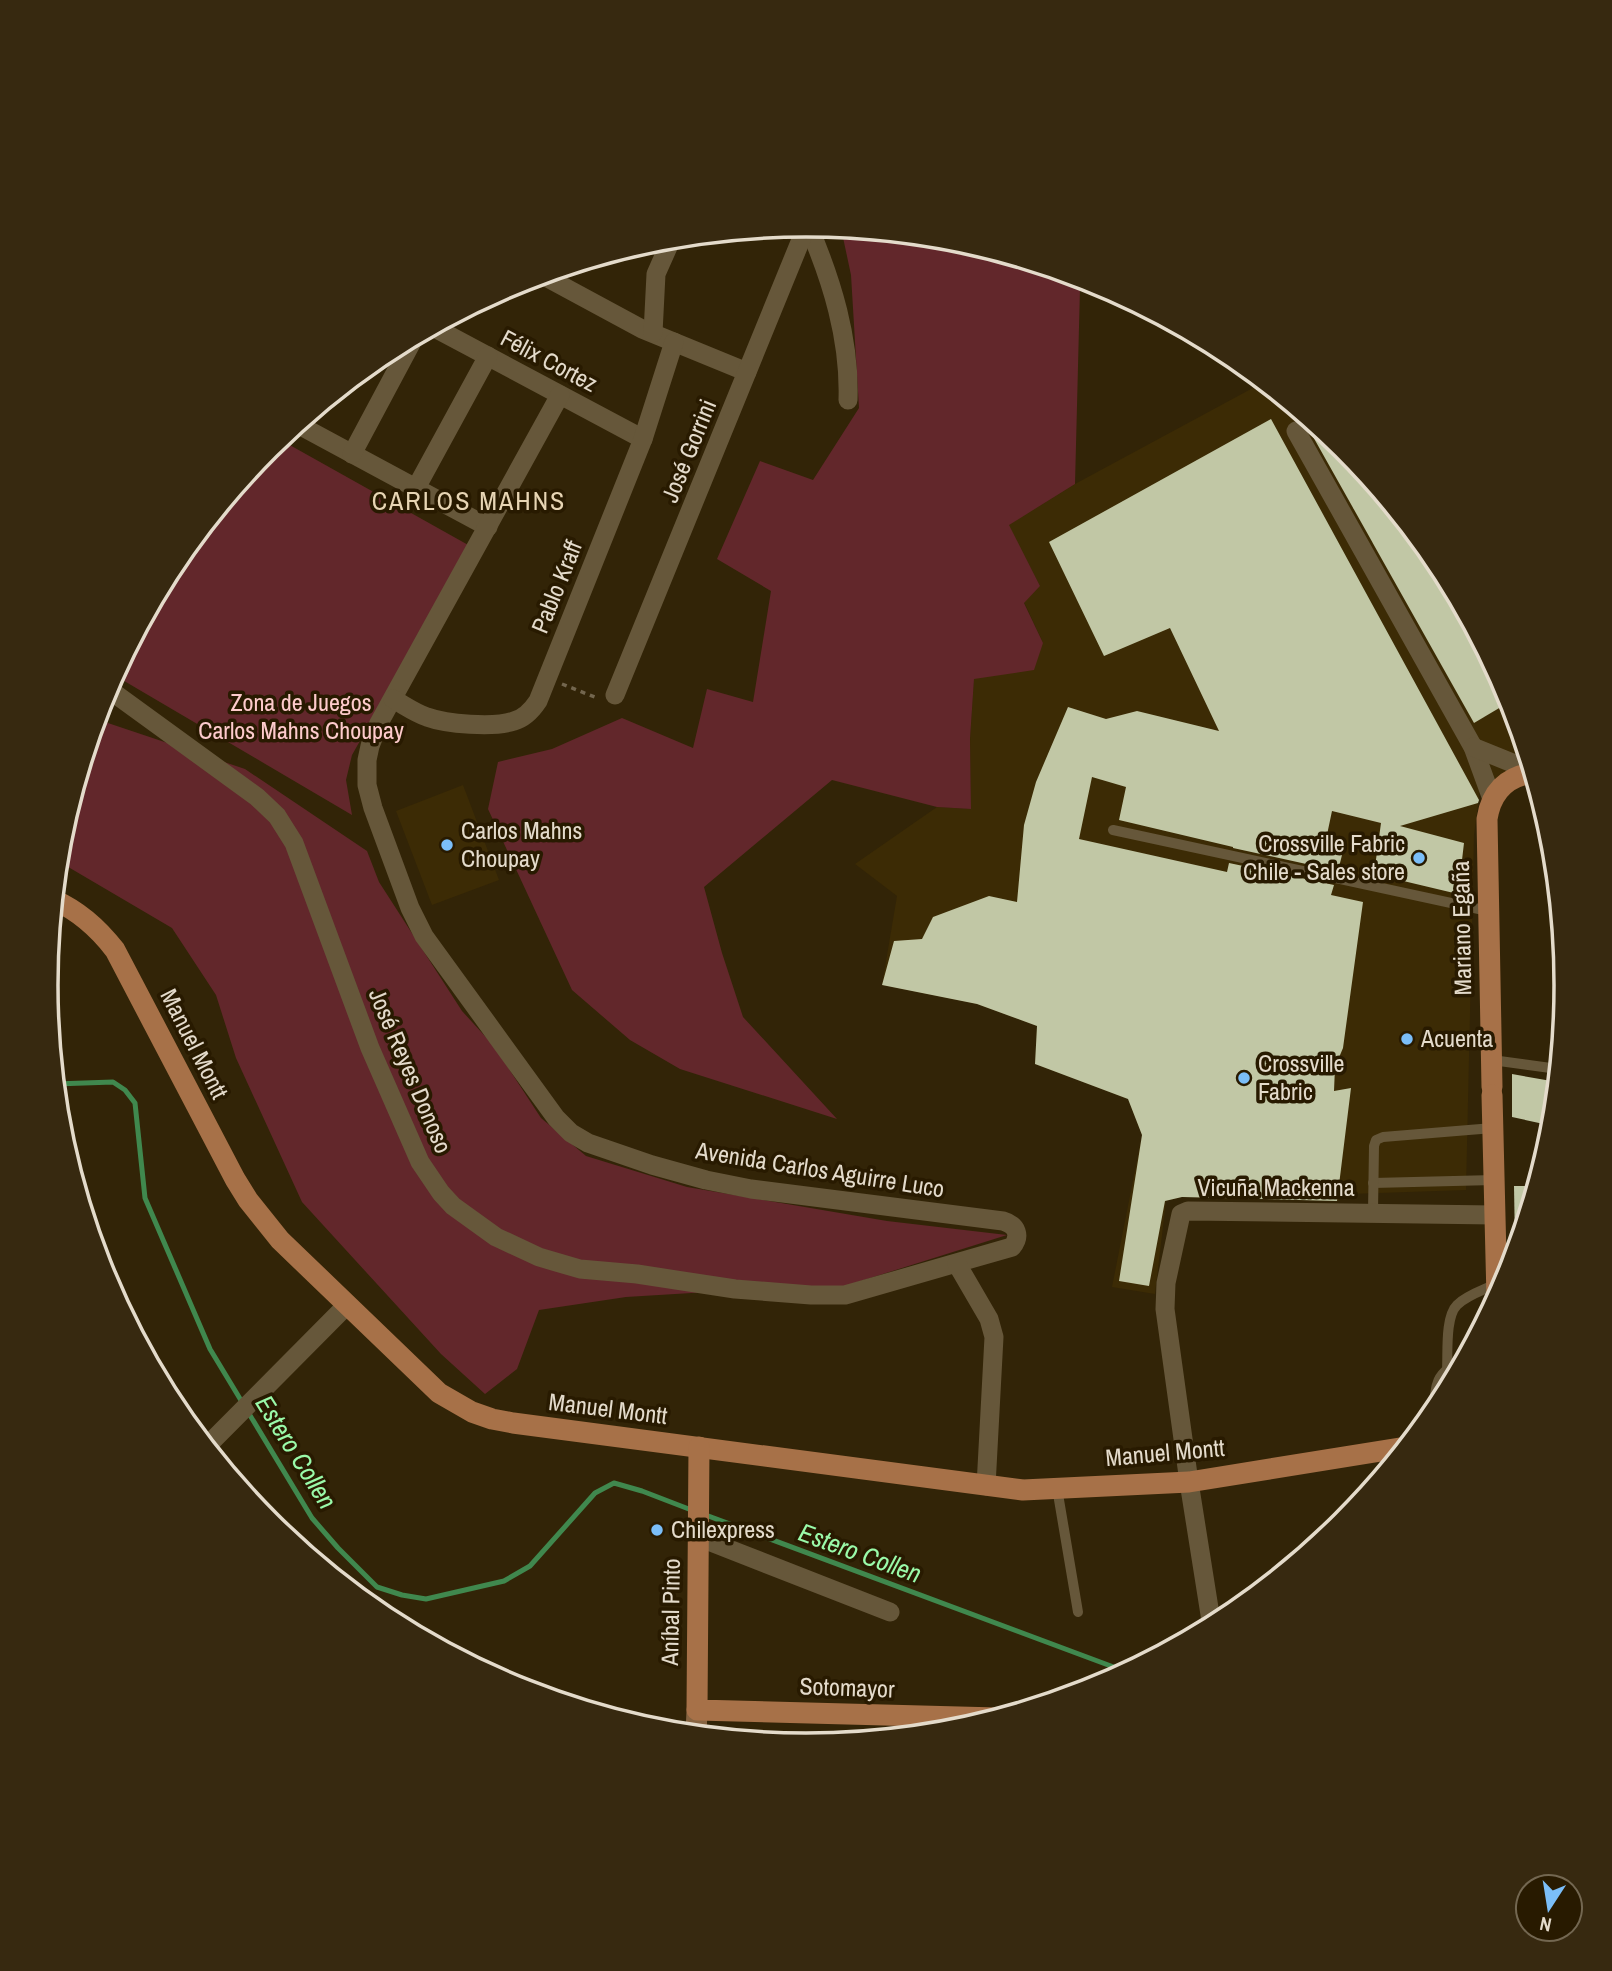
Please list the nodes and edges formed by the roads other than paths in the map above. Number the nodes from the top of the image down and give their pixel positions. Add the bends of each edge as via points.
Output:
1 (803, 237) edge
2 (813, 237) edge
3 (666, 251) edge
4 (553, 282) edge
5 (442, 332) edge
6 (653, 333) junction
7 (674, 342) junction
8 (406, 353) edge
9 (488, 356) junction
10 (747, 372) junction
11 (560, 395) junction
12 (848, 400) dead end
13 (306, 429) edge
14 (1296, 431) dead end
15 (643, 439) junction
16 (352, 454) junction
17 (416, 488) junction
18 (488, 527) junction
19 (117, 695) edge
20 (615, 695) road end
21 (393, 699) junction
22 (1473, 747) junction
23 (1523, 773) edge
24 (1524, 775) edge
25 (1492, 799) junction
26 (1113, 830) dead end
27 (62, 905) edge
28 (1488, 911) junction
29 (1492, 1060) junction
30 (1550, 1068) edge
31 (1493, 1128) junction
32 (1495, 1180) junction
33 (1373, 1183) junction
34 (1373, 1212) junction
35 (1495, 1214) junction
36 (957, 1264) junction
37 (1497, 1273) edge
38 (1487, 1294) edge
39 (347, 1305) junction
40 (1447, 1370) joint
41 (1435, 1390) edge
42 (210, 1439) edge
43 (699, 1447) junction
44 (1393, 1449) edge
45 (1189, 1482) junction
46 (986, 1486) junction
47 (1056, 1488) junction
48 (698, 1534) junction
49 (890, 1612) dead end
50 (1078, 1612) dead end
51 (1210, 1615) edge
52 (696, 1710) junction
53 (961, 1717) edge
54 (696, 1725) edge

1 - 10 street, José Gorrini
2 - 12 street via 840,316 848,358
3 - 6 street via 656,274
4 - 6 street
5 - 9 street, Félix Cortez
6 - 7 street
7 - 10 street
7 - 15 street, Pablo Kraff
8 - 16 street
9 - 11 street, Félix Cortez
9 - 17 street
10 - 20 street, José Gorrini
11 - 15 street, Félix Cortez
11 - 18 street, Avenida Carlos Aguirre Luco
13 - 16 street
14 - 22 street
15 - 21 street, Pablo Kraff via 533,709 505,723 446,722
16 - 17 street
17 - 18 street
18 - 21 street, Avenida Carlos Aguirre Luco
19 - 36 street, José Reyes Donoso via 277,816 301,860 370,1048 420,1162 441,1193 474,1223 539,1258 580,1269 776,1293 845,1295
21 - 36 street, Avenida Carlos Aguirre Luco via 370,746 367,785 410,908 425,936 563,1126 588,1143 706,1180 1003,1221 1016,1228 1012,1247
22 - 23 street
22 - 25 street
24 - 25 main road via 1505,783
25 - 28 main road, Mariano Egaña via 1486,819
26 - 28 lane
27 - 39 main road, Manuel Montt via 84,917 115,950 248,1200 280,1240
28 - 29 main road, Mariano Egaña
29 - 30 lane
29 - 31 main road, Mariano Egaña
31 - 32 main road, Mariano Egaña
31 - 33 lane via 1376,1140
32 - 33 lane
32 - 35 main road, Mariano Egaña
33 - 34 lane
34 - 35 street, Vicuña Mackenna
34 - 45 street, Vicuña Mackenna via 1181,1214 1165,1301
35 - 37 main road, Mariano Egaña
36 - 46 street via 989,1319 994,1337
38 - 40 lane via 1463,1301 1453,1310
39 - 42 street
39 - 43 main road, Manuel Montt via 431,1387 472,1412 513,1423
40 - 41 lane
43 - 46 main road, Manuel Montt
43 - 48 main road, Aníbal Pinto
44 - 45 main road, Manuel Montt
45 - 47 main road, Manuel Montt
45 - 51 street, Vicuña Mackenna
46 - 47 main road, Manuel Montt
47 - 50 lane
48 - 49 street
48 - 52 main road, Aníbal Pinto
52 - 53 main road, Sotomayor
52 - 54 street, Aníbal Pinto

